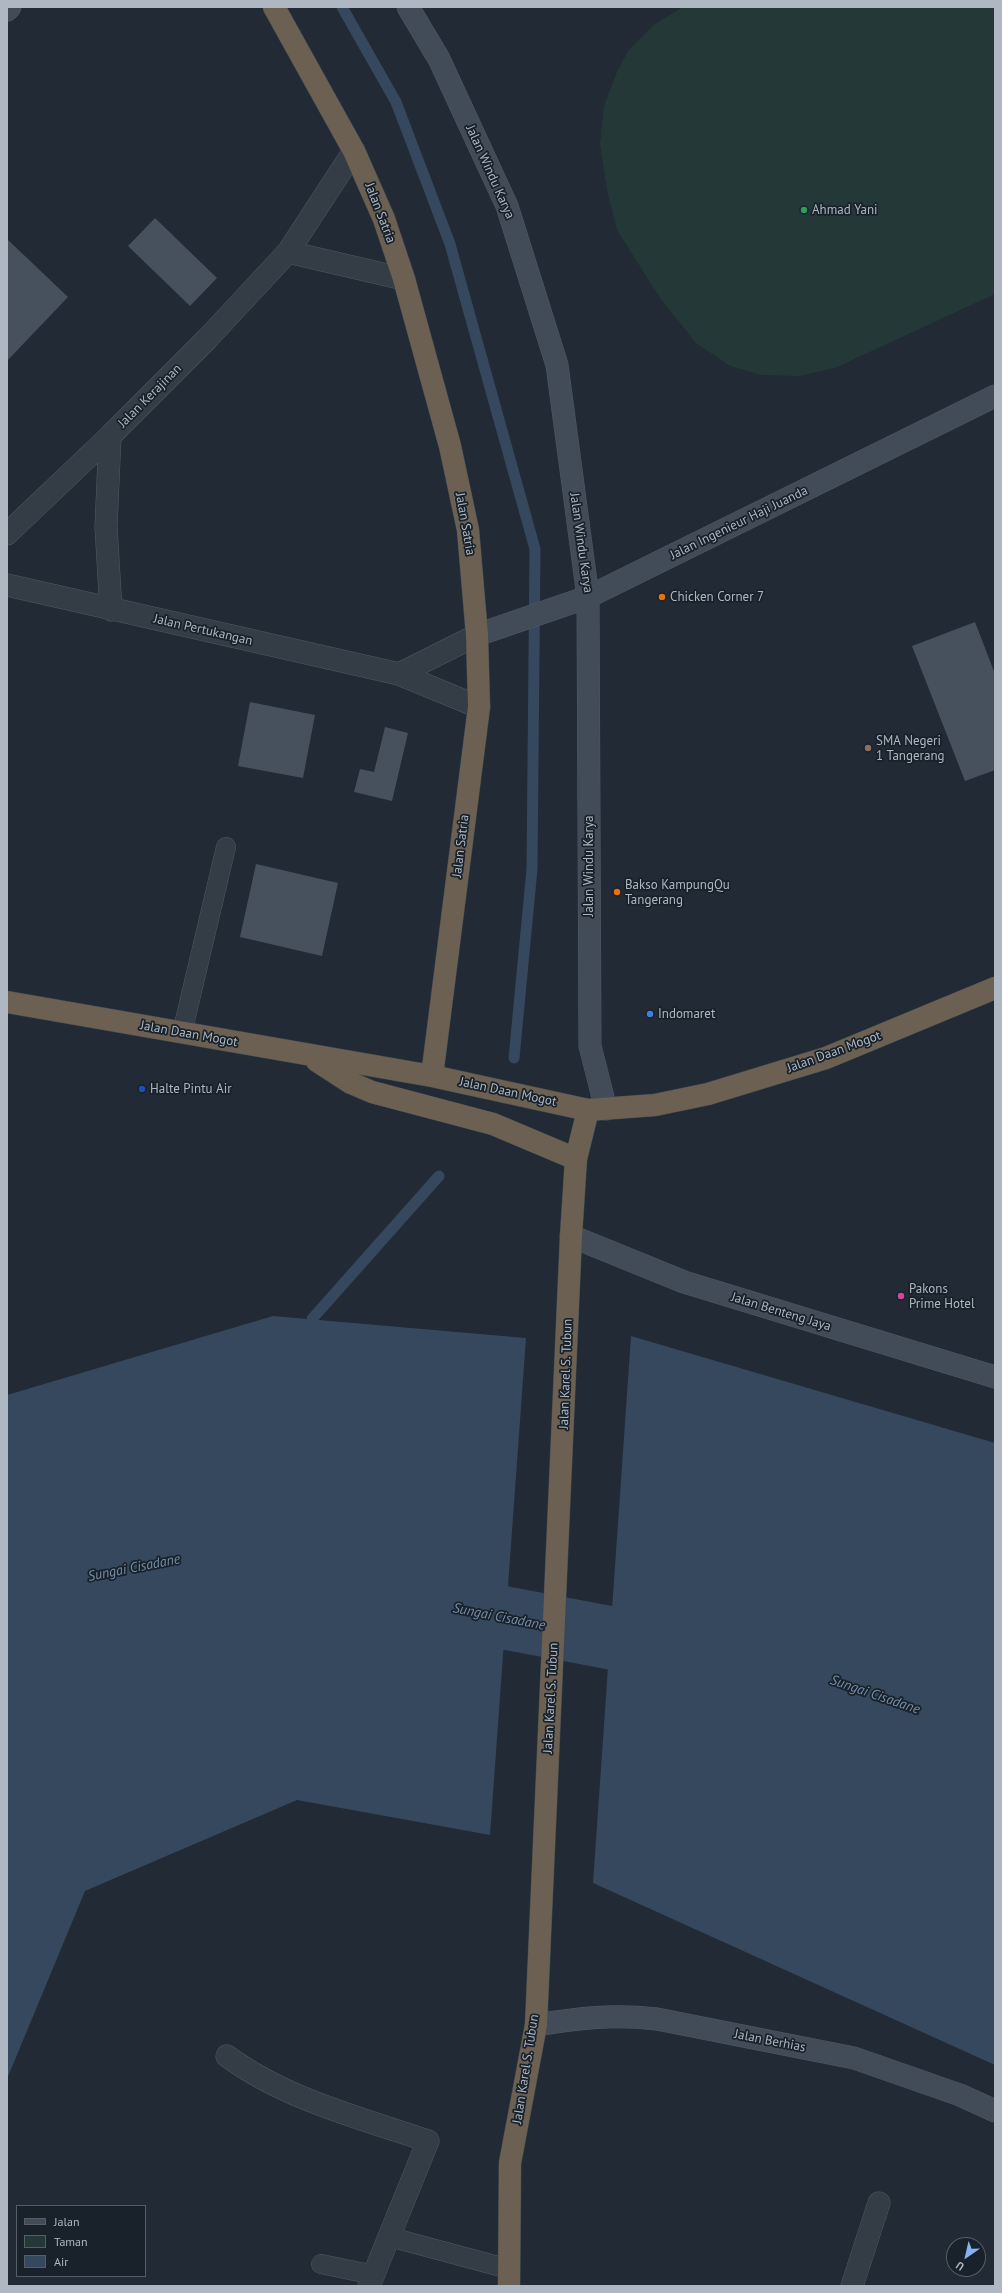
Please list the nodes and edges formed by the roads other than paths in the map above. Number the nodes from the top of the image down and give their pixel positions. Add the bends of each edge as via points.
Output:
1 (10, 7) edge
2 (274, 7) edge
3 (408, 7) edge
4 (7, 10) edge
5 (354, 151) junction
6 (288, 252) junction
7 (404, 279) junction
8 (995, 396) edge
9 (110, 436) junction
10 (7, 534) edge
11 (7, 585) edge
12 (582, 599) junction
13 (111, 610) junction
14 (482, 633) junction
15 (399, 674) junction
16 (479, 707) junction
17 (226, 847) dead end
18 (995, 988) edge
19 (7, 1002) edge
20 (182, 1033) junction
21 (309, 1056) junction
22 (432, 1076) junction
23 (597, 1109) junction
24 (576, 1159) junction
25 (571, 1236) junction
26 (995, 1377) edge
27 (536, 2025) junction
28 (227, 2056) dead end
29 (995, 2111) edge
30 (879, 2203) dead end
31 (390, 2237) junction
32 (321, 2264) dead end
33 (509, 2277) edge
34 (371, 2280) edge
35 (852, 2286) edge

1 - 4 street
2 - 5 highway, Jalan Satria
3 - 12 street, Jalan Windu Karya via 439,59 507,206 557,365
5 - 6 street, Jalan Kerajinan
5 - 7 highway, Jalan Satria via 384,219
6 - 7 street
6 - 9 street, Jalan Kerajinan via 207,339
7 - 14 highway, Jalan Satria via 450,446 463,507
8 - 12 street, Jalan Ingenieur Haji Juanda
9 - 10 street, Jalan Kerajinan
9 - 13 street via 106,527
11 - 13 street, Jalan Pertukangan
12 - 14 street, Jalan Ingenieur Haji Juanda
12 - 23 street, Jalan Windu Karya via 590,1046
13 - 15 street, Jalan Pertukangan
14 - 15 street
14 - 16 highway, Jalan Satria
15 - 16 street, Jalan Pertukangan
16 - 22 highway, Jalan Satria
17 - 20 lane
18 - 23 highway, Jalan Daan Mogot via 826,1058 708,1094 655,1105
19 - 20 highway, Jalan Daan Mogot
20 - 21 highway, Jalan Daan Mogot
21 - 22 highway, Jalan Daan Mogot
21 - 24 highway via 351,1083 372,1092 494,1124
22 - 23 highway, Jalan Daan Mogot
23 - 24 highway, Jalan Karel S. Tubun
24 - 25 highway, Jalan Karel S. Tubun
25 - 26 street, Jalan Benteng Jaya via 684,1282
25 - 27 highway, Jalan Karel S. Tubun
27 - 29 street, Jalan Berhias via 585,2017 626,2016 657,2019 854,2058 960,2095
27 - 33 highway, Jalan Karel S. Tubun via 510,2163
28 - 31 street via 274,2086 428,2141
30 - 35 street
31 - 33 lane
31 - 34 street
32 - 34 lane

